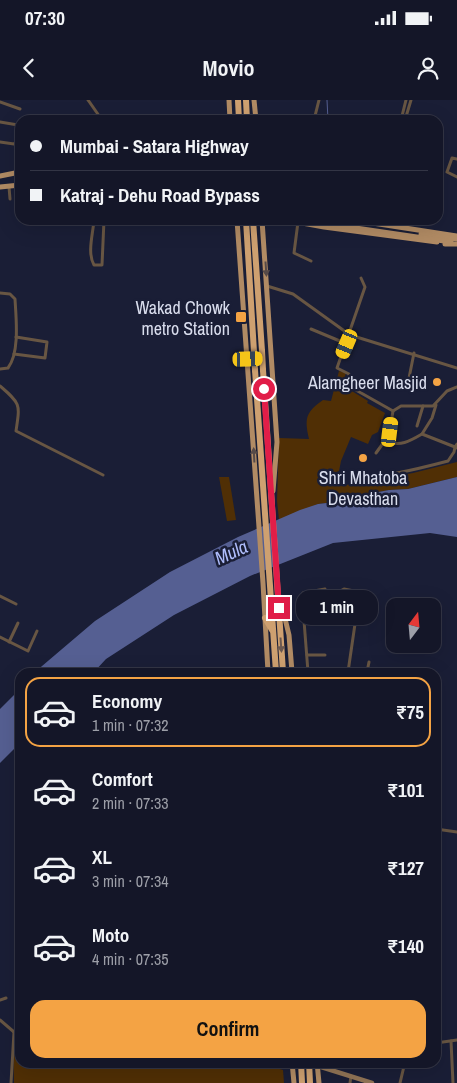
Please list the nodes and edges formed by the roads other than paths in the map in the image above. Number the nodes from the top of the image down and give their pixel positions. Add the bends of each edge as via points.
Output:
1 (88, 100) edge
2 (229, 100) edge
3 (238, 100) edge
4 (246, 100) edge
5 (254, 100) edge
6 (319, 100) edge
7 (408, 101) edge
8 (0, 102) edge
9 (20, 110) dead end
10 (98, 115) edge
11 (230, 115) edge
12 (239, 115) edge
13 (247, 115) edge
14 (256, 115) edge
15 (315, 115) edge
16 (403, 115) edge
17 (406, 115) edge
18 (0, 122) edge
19 (15, 124) edge
20 (0, 142) edge
21 (15, 143) edge
22 (457, 159) edge
23 (15, 173) edge
24 (0, 176) edge
25 (457, 177) edge
26 (15, 185) edge
27 (8, 186) junction
28 (0, 187) edge
29 (10, 199) dead end
30 (93, 225) edge
31 (104, 225) edge
32 (237, 225) edge
33 (246, 225) edge
34 (254, 225) edge
35 (262, 225) edge
36 (298, 225) edge
37 (332, 225) edge
38 (338, 225) edge
39 (394, 225) edge
40 (455, 240) edge
41 (310, 261) dead end
42 (361, 278) dead end
43 (267, 286) junction
44 (0, 293) edge
45 (311, 329) dead end
46 (350, 335) junction
47 (16, 337) junction
48 (347, 344) junction
49 (414, 353) junction
50 (14, 354) junction
51 (272, 358) junction
52 (248, 359) junction
53 (272, 365) junction
54 (248, 366) junction
55 (457, 368) edge
56 (0, 369) edge
57 (408, 382) dead end
58 (0, 386) edge
59 (457, 387) edge
60 (436, 404) junction
61 (423, 406) junction
62 (393, 411) junction
63 (417, 426) dead end
64 (422, 434) junction
65 (386, 441) junction
66 (456, 446) edge
67 (376, 453) dead end
68 (103, 475) dead end
69 (380, 476) junction
70 (272, 502) junction
71 (261, 504) junction
72 (266, 583) junction
73 (325, 589) dead end
74 (278, 592) junction
75 (0, 596) edge
76 (16, 604) dead end
77 (340, 610) dead end
78 (265, 618) junction
79 (18, 623) dead end
80 (273, 631) junction
81 (37, 632) dead end
82 (0, 636) edge
83 (9, 642) junction
84 (307, 655) junction
85 (325, 655) dead end
86 (369, 662) dead end
87 (268, 668) edge
88 (276, 668) edge
89 (283, 668) edge
90 (292, 668) edge
91 (308, 668) edge
92 (349, 668) edge
93 (368, 668) edge
94 (441, 830) edge
95 (457, 832) edge
96 (6, 998) dead end
97 (0, 1000) edge
98 (0, 1020) edge
99 (14, 1032) joint
100 (457, 1040) edge
101 (451, 1041) junction
102 (441, 1042) edge
103 (293, 1068) edge
104 (301, 1068) edge
105 (309, 1068) edge
106 (318, 1068) edge
107 (327, 1068) edge
108 (404, 1068) edge
109 (331, 1070) joint
110 (351, 1076) junction
111 (11, 1083) edge
112 (294, 1083) edge
113 (302, 1083) edge
114 (310, 1083) edge
115 (319, 1083) edge
116 (350, 1083) edge
117 (372, 1083) edge
118 (400, 1083) edge
119 (453, 1083) edge

1 - 10 street
2 - 11 main road
3 - 12 highway
4 - 13 highway
5 - 14 main road
6 - 15 street
7 - 16 street
7 - 17 street
8 - 9 street
18 - 19 street
20 - 21 street
22 - 25 street via 450,160 447,172
23 - 24 main road
26 - 27 main road
27 - 28 main road
27 - 29 street
30 - 31 street via 91,261 94,265 102,265
32 - 52 main road
33 - 71 highway, bridge
34 - 70 highway, bridge
35 -> 43 main road
36 - 41 street via 294,254
37 - 40 main road, bridge
38 - 40 main road, bridge
39 - 40 main road
42 - 46 street via 365,287
43 - 46 street via 293,294
43 - 51 main road
44 - 47 street via 10,294 15,299
45 - 48 street
46 - 48 street
46 - 49 street
47 - 50 street
47 - 50 street via 47,342 45,358
48 - 62 street via 337,366 348,374 346,385
49 - 55 street
49 - 57 street
50 - 56 street via 8,368
51 - 52 main road
51 - 53 main road
52 - 54 main road
53 - 54 main road
53 - 70 main road via 277,442
71 -> 54 main road
58 - 68 street via 18,403 16,431
59 - 60 street via 447,391
60 - 61 street
60 - 64 street
61 - 62 street via 401,406
61 - 63 street
62 - 65 street
64 - 65 street via 398,444
64 - 66 street
65 - 67 street
66 - 69 street via 448,461
69 - 69 street via 355,479 353,477 360,472
70 - 74 highway
71 - 72 highway
72 - 78 main road
72 - 80 highway
73 - 84 street via 302,595
74 -> 89 highway
74 - 90 main road via 289,635
75 - 76 street
77 - 92 street via 342,590 369,594 367,610 356,617
78 - 80 highway
78 - 87 main road
79 - 83 street
80 - 88 highway
81 - 83 street via 28,651
82 - 83 street
84 - 85 street
84 - 91 street
86 - 93 street
94 - 95 street
96 - 97 street
98 - 99 street
99 - 111 street
100 - 101 street
101 - 102 street
101 - 119 street
103 - 112 main road
104 - 113 highway
105 - 114 highway
106 - 115 main road
107 - 109 street
108 - 118 street
109 - 110 street
110 - 116 street
110 - 117 street

